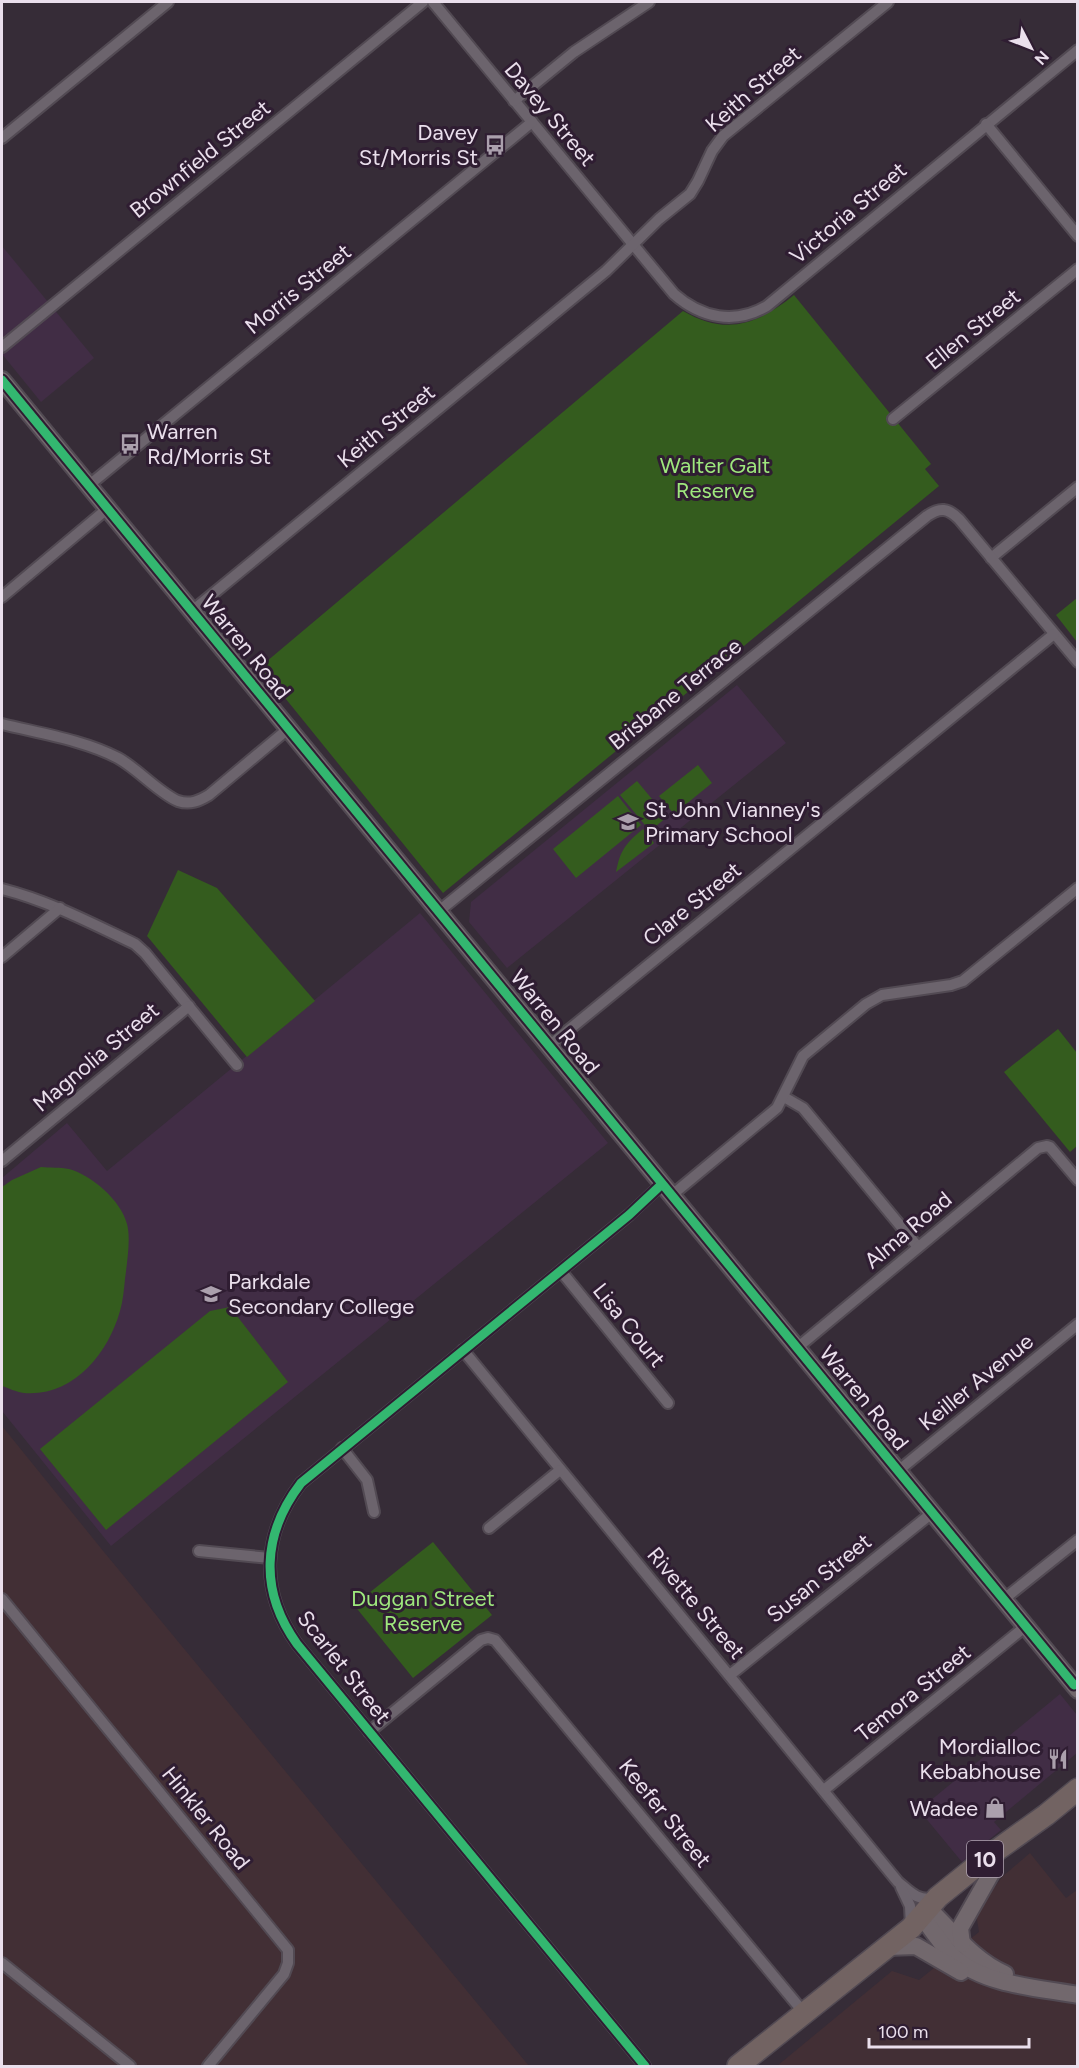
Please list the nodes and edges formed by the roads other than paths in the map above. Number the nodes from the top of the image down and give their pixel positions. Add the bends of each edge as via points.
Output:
1 (168, 2) edge
2 (423, 2) edge
3 (433, 2) edge
4 (648, 2) edge
5 (888, 2) edge
6 (1077, 50) edge
7 (514, 101) junction
8 (532, 122) junction
9 (986, 124) junction
10 (2, 138) edge
11 (1077, 236) edge
12 (633, 245) junction
13 (1077, 269) edge
14 (2, 347) edge
15 (2, 380) edge
16 (893, 419) dead end
17 (88, 486) junction
18 (1077, 487) edge
19 (107, 509) junction
20 (990, 558) junction
21 (2, 597) edge
22 (192, 611) junction
23 (1054, 634) junction
24 (1077, 662) edge
25 (2, 724) edge
26 (288, 729) junction
27 (1077, 888) edge
28 (2, 889) edge
29 (60, 908) junction
30 (439, 911) junction
31 (2, 957) edge
32 (189, 1005) junction
33 (549, 1046) junction
34 (237, 1065) dead end
35 (784, 1097) junction
36 (2, 1161) edge
37 (1077, 1180) edge
38 (667, 1189) junction
39 (918, 1247) junction
40 (561, 1271) junction
41 (1077, 1324) edge
42 (797, 1348) junction
43 (463, 1350) junction
44 (668, 1403) dead end
45 (342, 1448) junction
46 (560, 1470) junction
47 (898, 1471) junction
48 (374, 1512) dead end
49 (932, 1512) junction
50 (489, 1528) dead end
51 (1077, 1540) edge
52 (199, 1551) dead end
53 (270, 1558) junction
54 (2, 1599) edge
55 (1004, 1599) junction
56 (1026, 1626) junction
57 (730, 1675) junction
58 (1077, 1690) edge
59 (369, 1732) junction
60 (1077, 1789) edge
61 (824, 1790) junction
62 (1046, 1815) junction
63 (993, 1870) junction
64 (898, 1882) junction
65 (944, 1892) junction
66 (924, 1918) junction
67 (963, 1944) junction
68 (887, 1947) junction
69 (2, 1963) edge
70 (991, 1979) junction
71 (1033, 1987) junction
72 (1077, 1995) edge
73 (805, 2014) junction
74 (130, 2067) edge
75 (208, 2067) edge
76 (645, 2067) edge
77 (738, 2067) edge

1 - 10 street
2 - 14 street, Brownfield Street
3 - 7 street, Davey Street
4 - 7 street via 574,52
5 - 12 street, Keith Street via 723,136 694,189
6 - 9 street, Victoria Street
7 - 8 street, Davey Street
8 - 12 street, Davey Street
8 - 17 street, Morris Street
9 - 11 street
9 - 12 street, Victoria Street via 755,313 725,318 697,310 674,294
12 - 22 street, Keith Street via 620,264 606,271
13 - 16 street, Ellen Street
15 - 17 street, Warren Road
17 - 19 street, Warren Road
18 - 20 street
19 - 21 street
19 - 22 street, Warren Road
20 - 23 street
20 - 30 street, Brisbane Terrace via 953,513 938,509
22 - 26 street, Warren Road
23 - 24 street
23 - 33 street, Clare Street
25 - 26 street via 105,752 129,764 172,798 187,803 209,795
26 - 30 street, Warren Road
27 - 35 street, Scarlet Street via 963,981 873,999 804,1055
28 - 29 street
29 - 31 street
29 - 32 street via 135,944
30 - 33 street, Warren Road
32 - 34 street
32 - 36 street, Magnolia Street
33 - 38 street, Warren Road
35 - 38 street, Scarlet Street via 771,1113
35 - 39 street via 802,1108
37 - 39 street, Alma Road via 1047,1146 1034,1150
38 - 40 street, Scarlet Street
38 - 42 street, Warren Road
39 - 42 street, Alma Road
40 - 43 street, Scarlet Street
40 - 44 street, Lisa Court
41 - 47 street, Keiller Avenue
42 - 47 street, Warren Road
43 - 45 street, Scarlet Street
43 - 46 street, Rivette Street
45 - 48 street via 367,1480
45 - 53 street, Scarlet Street via 310,1474 290,1498 276,1529
46 - 50 street
46 - 57 street, Rivette Street
47 - 49 street, Warren Road
49 - 55 street, Warren Road
49 - 57 street, Susan Street
51 - 55 street
52 - 53 street
53 - 59 street, Scarlet Street via 272,1588 285,1626
54 - 75 street, Hinkler Road via 288,1950 284,1974
55 - 56 street, Warren Road
56 - 58 street, Warren Road
56 - 61 street, Temora Street
57 - 61 street, Rivette Street
59 - 73 street, Keefer Street via 482,1640 492,1638
59 - 76 street, Scarlet Street
60 - 62 highway, 10
61 - 64 street, Rivette Street
62 - 63 highway, 10
62 - 65 highway, 10
63 - 66 highway, 10
63 - 67 street via 960,1928
64 - 65 street, Rivette Street via 925,1900
64 - 66 street, Rivette Street via 910,1906
65 - 66 highway, 10
66 - 67 street
66 - 68 highway, 10
66 - 70 street via 958,1960
67 - 71 street via 982,1962
68 - 70 street via 916,1946 960,1971
68 - 73 highway, 10
69 - 74 street
70 - 71 street
71 - 72 street
73 - 77 highway, 10

